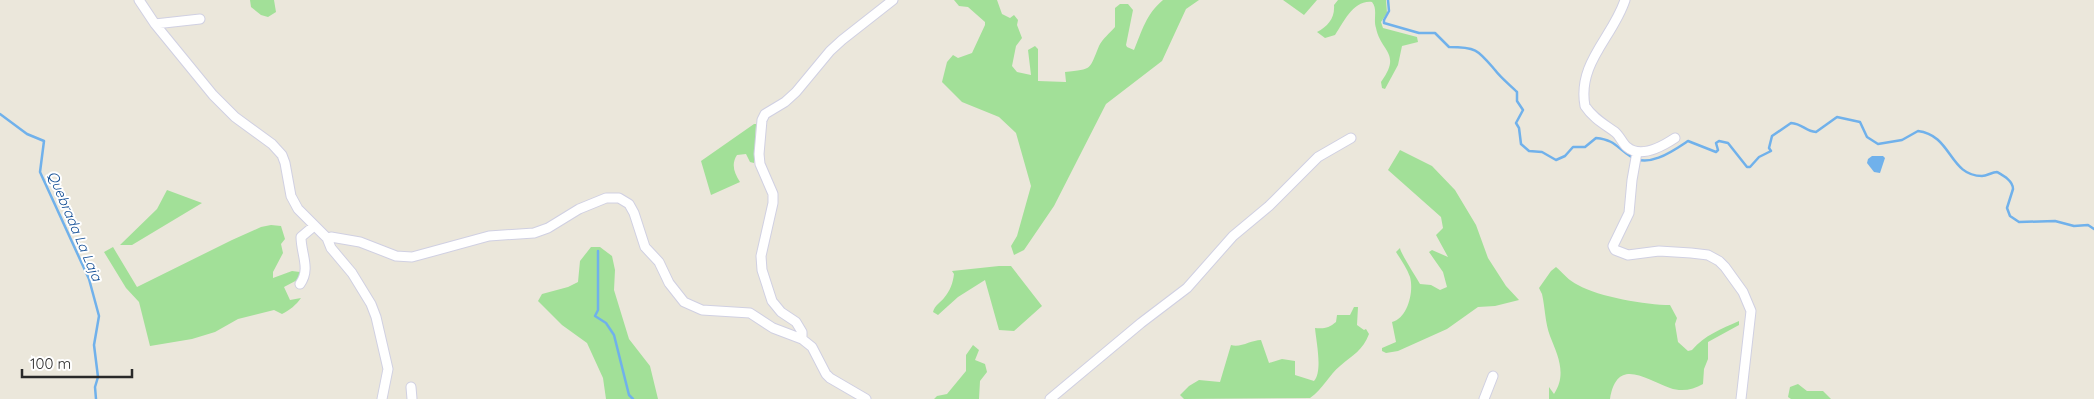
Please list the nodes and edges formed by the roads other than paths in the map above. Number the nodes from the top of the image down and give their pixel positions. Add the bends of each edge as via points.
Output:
1 (139, 0) edge
2 (893, 0) edge
3 (1625, 0) edge
4 (200, 18) dead end
5 (154, 24) junction
6 (1351, 138) dead end
7 (1675, 138) dead end
8 (1636, 157) junction
9 (314, 226) junction
10 (328, 238) junction
11 (300, 284) dead end
12 (802, 339) junction
13 (1493, 376) dead end
14 (411, 387) dead end
15 (382, 399) edge
16 (412, 399) edge
17 (866, 399) edge
18 (1050, 399) edge
19 (1484, 399) edge
20 (1741, 399) edge

1 - 5 street
2 - 12 street via 842,40 796,92 765,114 762,120 760,164 773,194 773,203 761,263 772,301 796,322
3 - 8 street via 1614,25 1592,57 1584,101 1593,116 1616,133
4 - 5 street
5 - 9 street via 218,100 278,149 285,163 291,196
6 - 18 street via 1318,157 1269,206 1233,236 1187,288
7 - 8 street
8 - 20 street via 1629,213 1613,246 1628,255 1659,251 1708,255 1725,267 1743,292 1751,311
9 - 10 street
9 - 11 street via 300,237 307,270
10 - 12 street via 360,242 396,256 412,257 489,236 534,233 579,209 606,198 619,198 629,204 645,247 659,262 669,284 684,302 702,310 750,313 773,328
10 - 15 street via 331,248 352,273 376,317 388,369
12 - 17 street via 812,347 830,378
13 - 19 street
14 - 16 street

